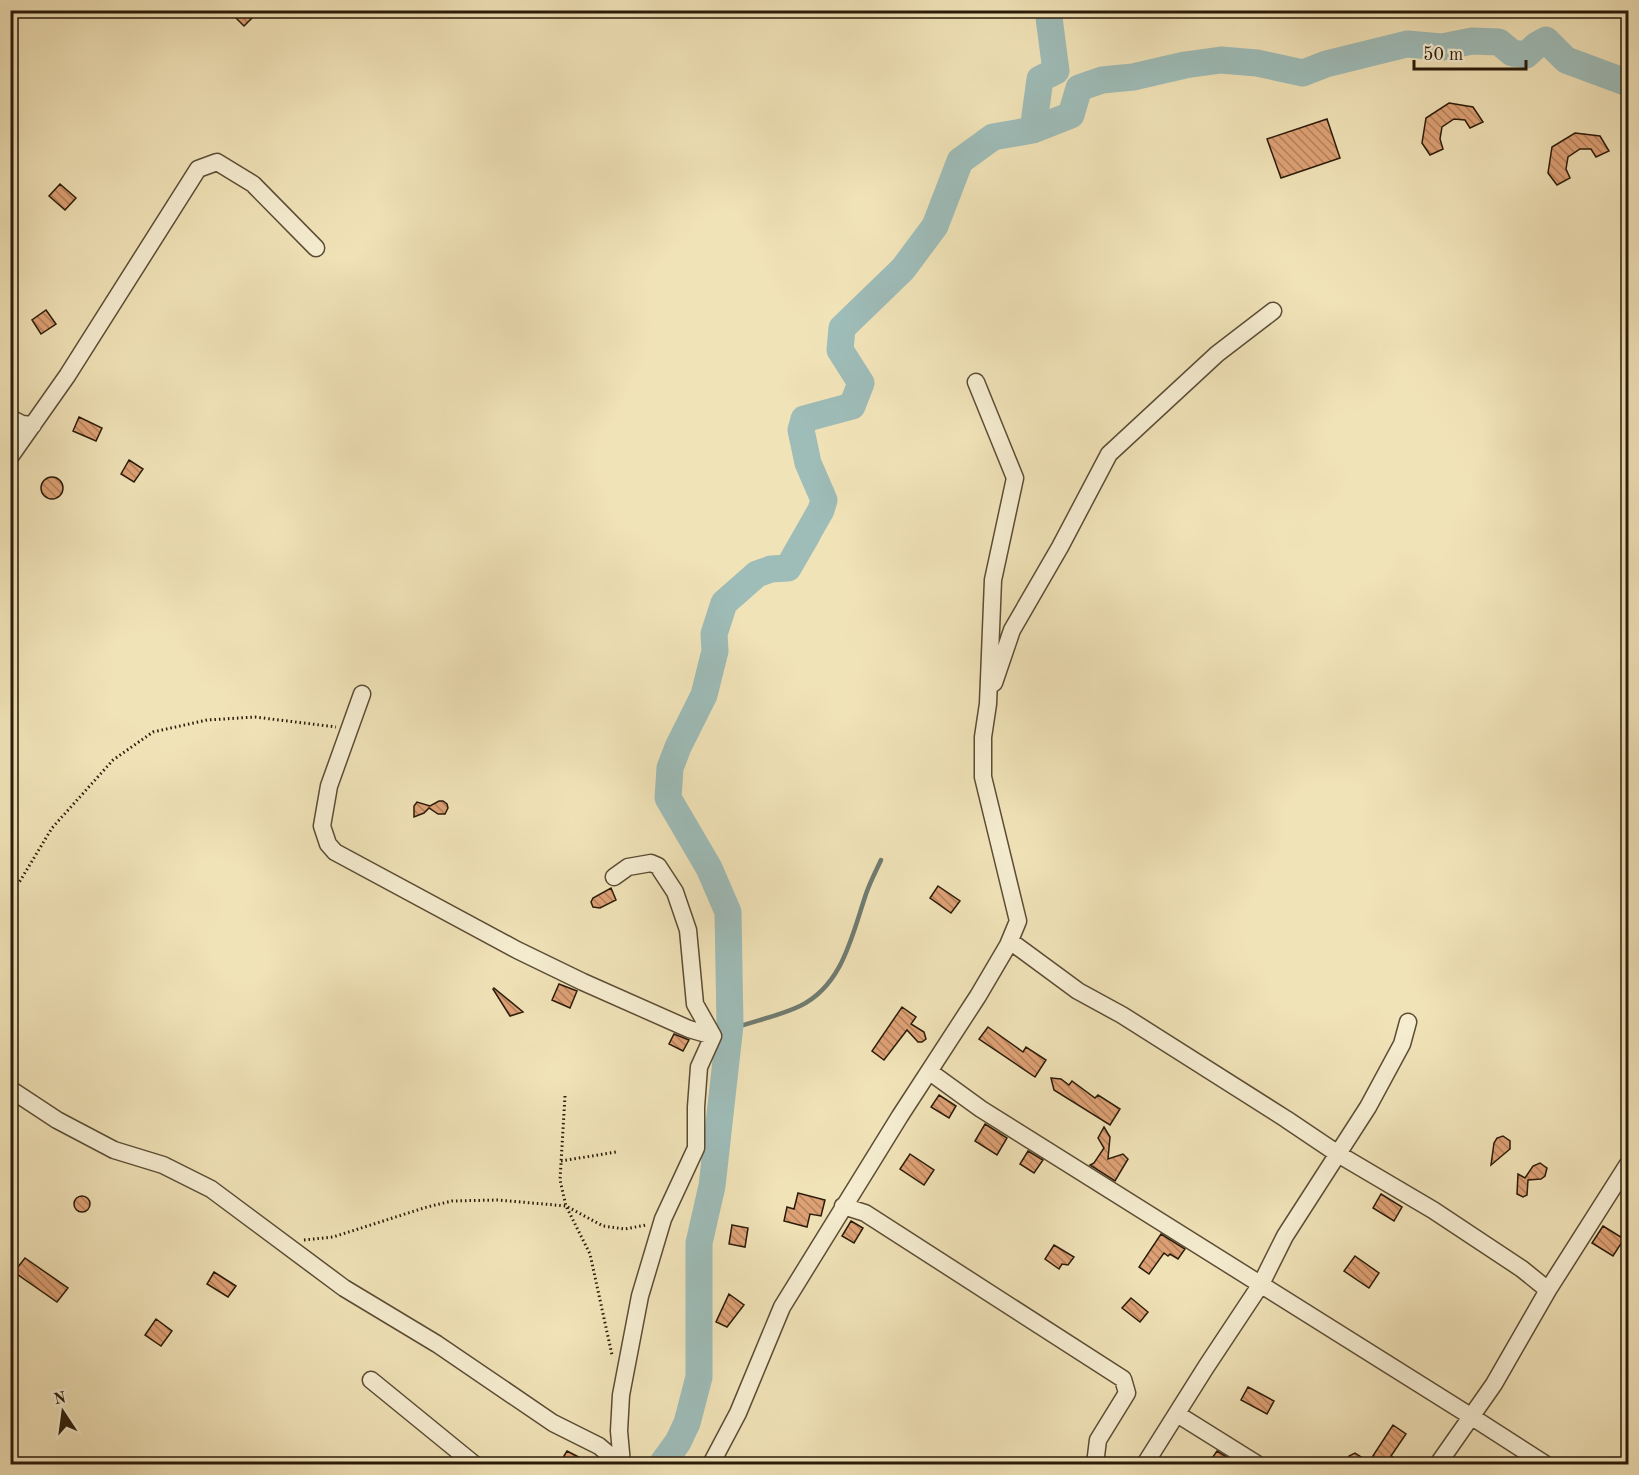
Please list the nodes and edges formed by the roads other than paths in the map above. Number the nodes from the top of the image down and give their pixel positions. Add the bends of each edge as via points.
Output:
1 (316, 248) dead end
2 (1273, 311) dead end
3 (976, 382) dead end
4 (10, 418) edge
5 (33, 425) junction
6 (10, 458) edge
7 (362, 694) dead end
8 (988, 704) junction
9 (615, 878) dead end
10 (1010, 941) junction
11 (1408, 1022) dead end
12 (713, 1036) junction
13 (930, 1072) junction
14 (10, 1089) edge
15 (1338, 1154) junction
16 (1629, 1164) edge
17 (843, 1206) junction
18 (1261, 1284) junction
19 (1548, 1290) junction
20 (371, 1380) dead end
21 (1177, 1414) junction
22 (1472, 1417) junction
23 (474, 1464) edge
24 (616, 1464) edge
25 (622, 1464) edge
26 (711, 1464) edge
27 (1095, 1464) edge
28 (1145, 1464) edge
29 (1257, 1464) edge
30 (1438, 1464) edge
31 (1545, 1464) edge

1 - 5 street via 253,184 217,162 198,169
2 - 8 street via 1217,354 1109,454 1012,630
3 - 8 street via 1015,478 993,580
4 - 5 street
5 - 6 street
7 - 12 street via 329,786 322,826 335,852 582,982
8 - 10 street via 983,777 1018,921
9 - 12 street via 628,867 651,863 658,866 675,892 688,930 695,1004
10 - 13 street
10 - 15 street via 1078,991 1134,1022
11 - 15 street via 1402,1044
12 - 25 street via 699,1067 696,1149 663,1219 640,1296 621,1395
13 - 17 street
13 - 18 street via 981,1109
14 - 24 street via 114,1150 163,1165 211,1189 344,1288 437,1344 553,1424 599,1446
15 - 18 street via 1285,1236
15 - 19 street via 1433,1210
16 - 19 street
17 - 26 street via 782,1307 738,1413
17 - 27 street via 865,1214 1123,1379 1127,1393 1098,1440
18 - 21 street
18 - 22 street
19 - 22 street
20 - 23 street
21 - 28 street
21 - 29 street
22 - 30 street
22 - 31 street

